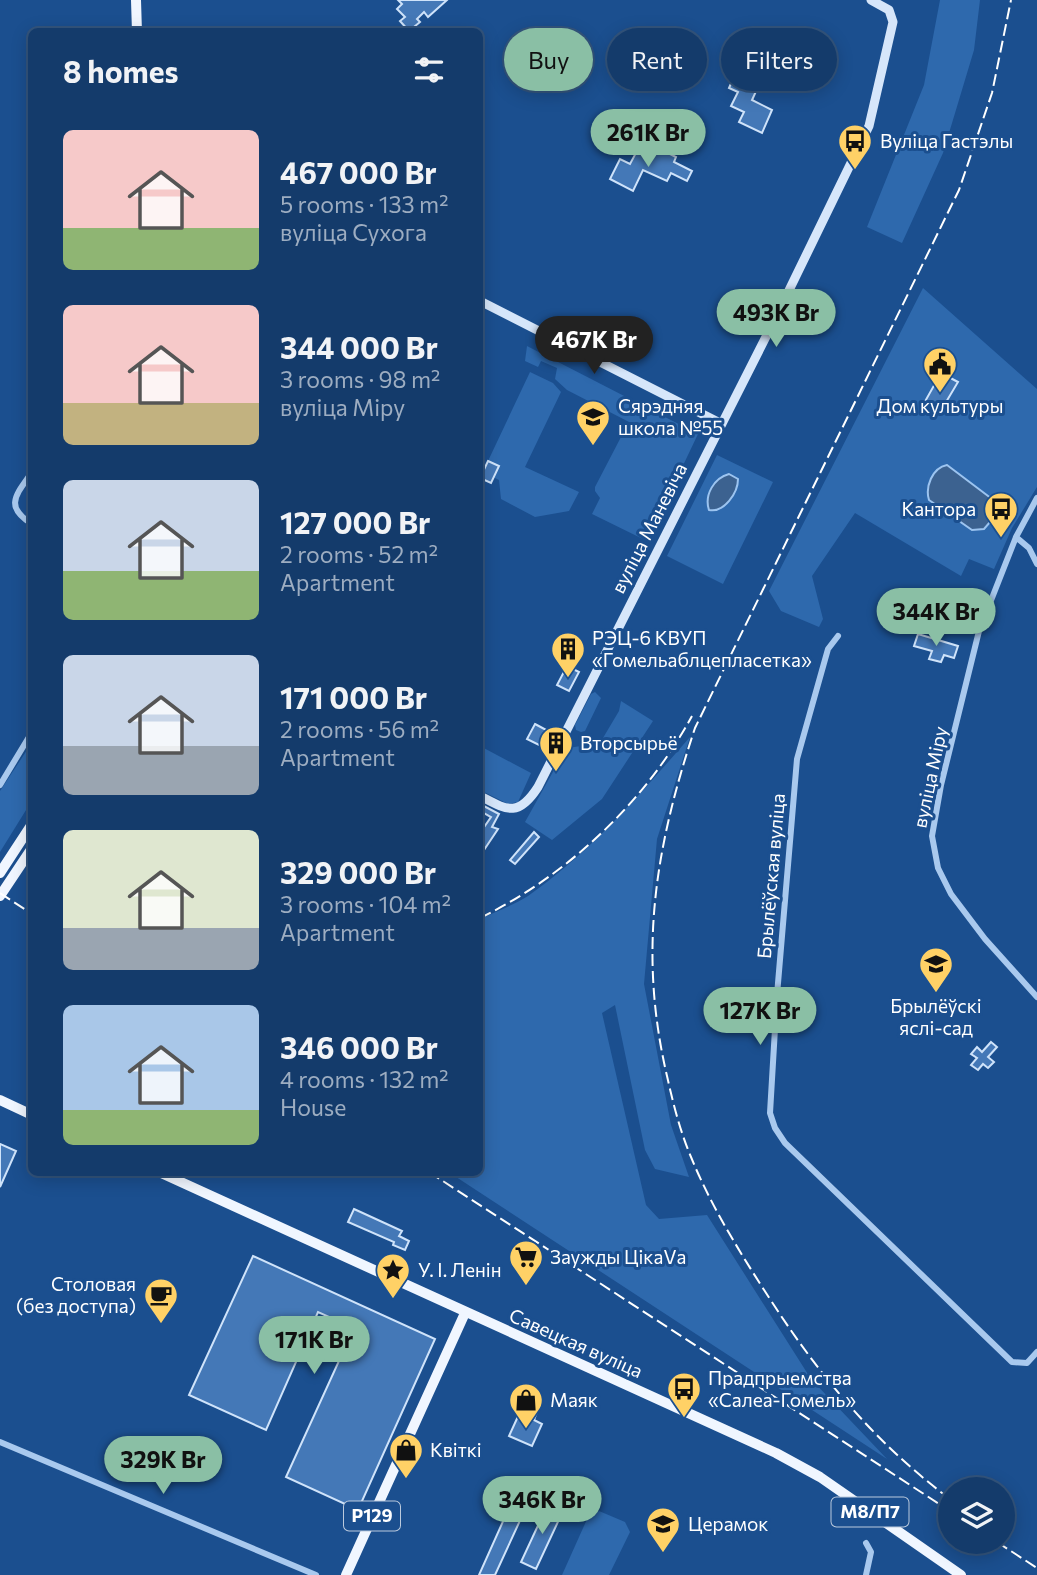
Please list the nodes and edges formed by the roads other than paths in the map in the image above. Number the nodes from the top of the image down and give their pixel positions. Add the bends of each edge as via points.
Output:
1 (136, 0) edge
2 (871, 0) edge
3 (137, 28) edge
4 (483, 303) edge
5 (722, 424) junction
6 (28, 478) edge
7 (1037, 498) edge
8 (28, 521) edge
9 (1016, 537) junction
10 (1037, 564) edge
11 (838, 636) dead end
12 (28, 739) edge
13 (0, 785) edge
14 (483, 798) edge
15 (28, 830) edge
16 (28, 854) edge
17 (0, 873) edge
18 (0, 896) edge
19 (1037, 997) edge
20 (0, 1100) edge
21 (28, 1113) edge
22 (168, 1176) edge
23 (465, 1313) junction
24 (1037, 1352) edge
25 (0, 1442) edge
26 (866, 1543) dead end
27 (316, 1575) edge
28 (346, 1575) edge
29 (866, 1575) edge
30 (961, 1575) edge

1 - 3 main road
2 - 5 street, вуліца Маневіча via 889,10 892,28 872,120
4 - 5 street
5 - 14 street, вуліца Маневіча via 538,787 526,804 512,810
6 - 8 street via 14,506
7 - 9 street, вуліца Міру
9 - 10 street via 1029,548
9 - 19 street, вуліца Міру via 971,656 932,836 938,868 951,894
11 - 24 street, Брылёўская вуліца via 828,649 797,759 771,1119 785,1143 1012,1362 1027,1363
12 - 13 street
15 - 17 main road
16 - 18 main road
20 - 21 main road
22 - 23 main road, Савецкая вуліца / М8/П7
23 - 28 main road, Р129
23 - 30 main road, Савецкая вуліца / М8/П7 via 788,1459
25 - 27 street
26 - 29 street via 871,1552

